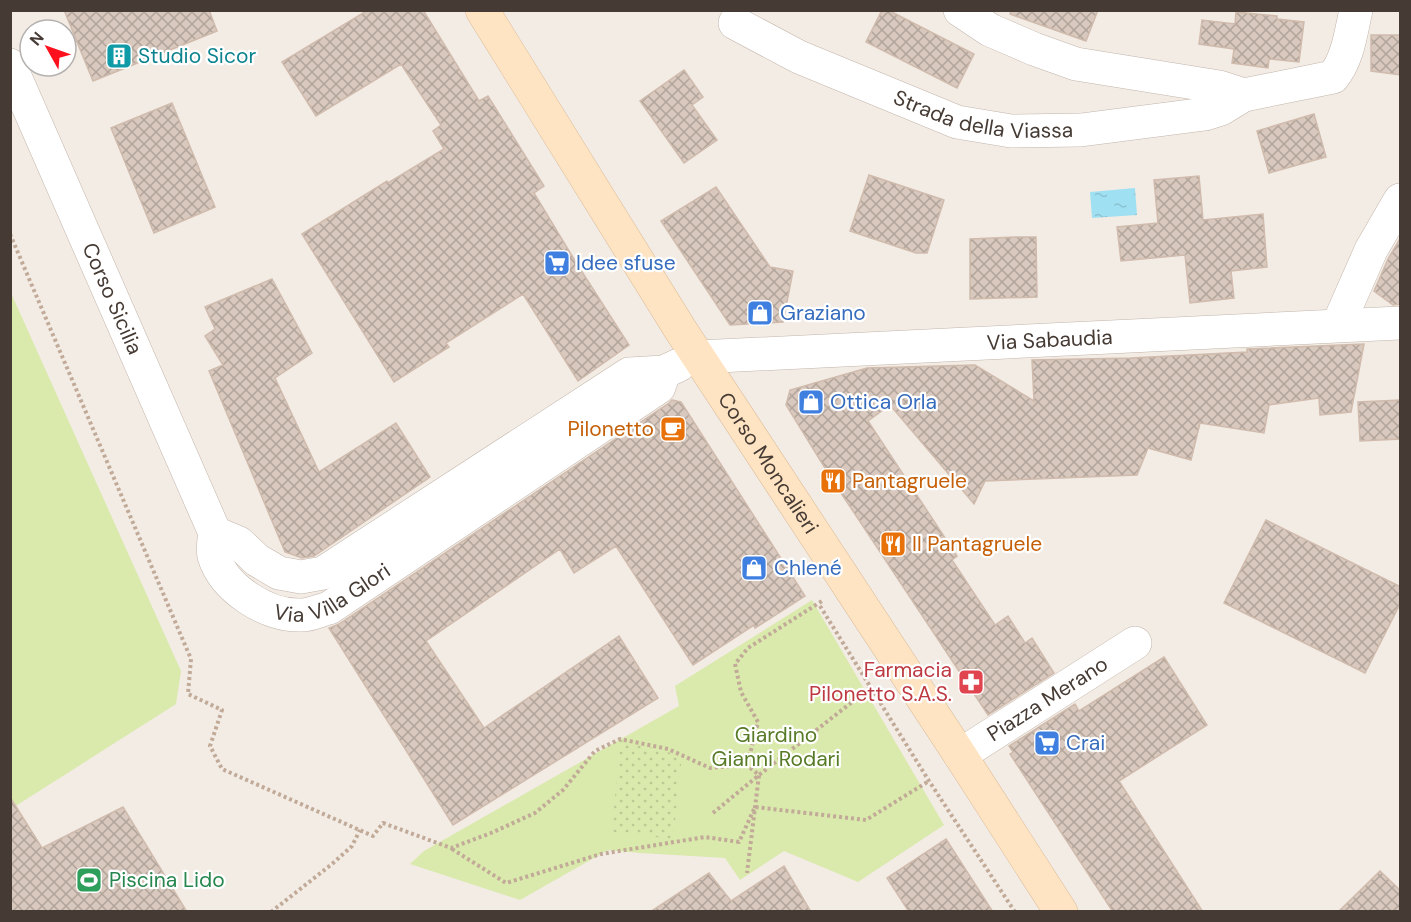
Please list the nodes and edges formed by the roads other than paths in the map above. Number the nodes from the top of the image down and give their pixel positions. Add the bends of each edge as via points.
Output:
1 (482, 10) edge
2 (960, 10) edge
3 (1356, 10) edge
4 (735, 23) dead end
5 (10, 65) edge
6 (1244, 94) junction
7 (1401, 200) edge
8 (1401, 322) edge
9 (1338, 325) junction
10 (699, 357) junction
11 (215, 533) joint
12 (1134, 643) dead end
13 (960, 755) junction
14 (1061, 912) edge

1 - 10 main road, Corso Moncalieri
2 - 6 street, Strada della Viassa via 990,30 1076,64
3 - 6 street, Strada della Viassa via 1345,54 1333,77
4 - 6 street, Strada della Viassa via 799,57 957,122 1011,131 1081,130 1205,114
5 - 11 street, Corso Sicilia
7 - 9 street via 1371,250
8 - 9 street, Via Sabaudia
9 - 10 street, Via Sabaudia
10 - 11 street, Via Villa Glori via 664,372 659,387 329,608 303,615 281,614 257,605 221,571 213,554
10 - 13 main road, Corso Moncalieri
12 - 13 street, Piazza Merano
13 - 14 main road, Corso Moncalieri

